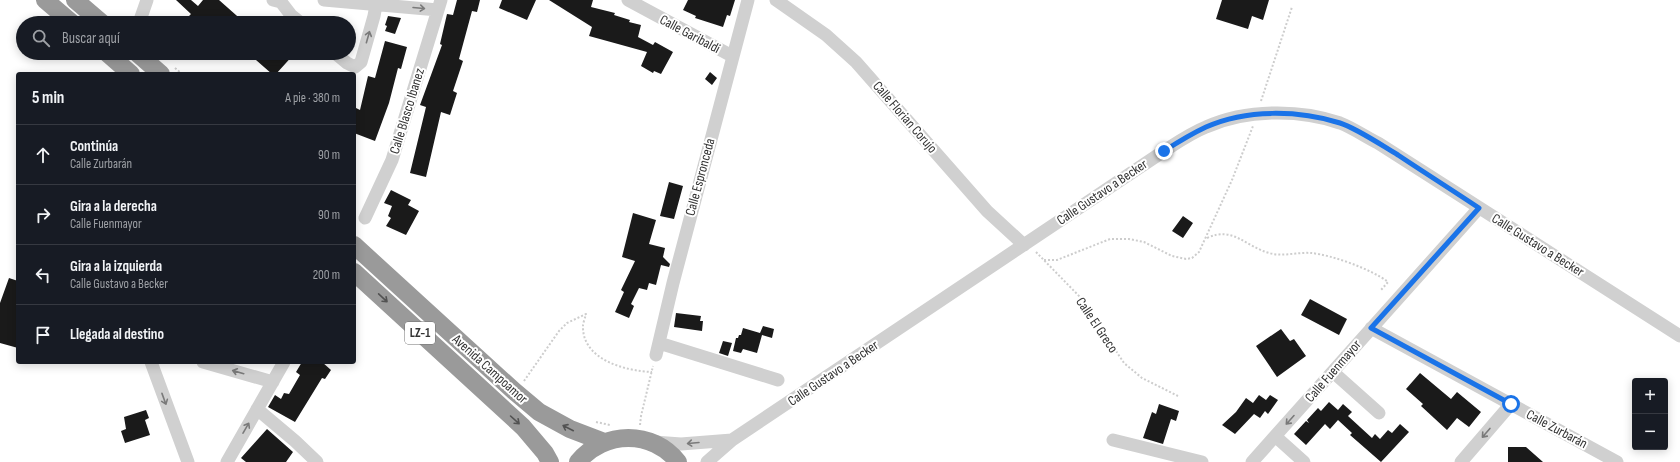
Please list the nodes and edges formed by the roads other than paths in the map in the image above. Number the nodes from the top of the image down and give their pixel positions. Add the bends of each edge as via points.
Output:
1 (45, 0) edge
2 (75, 0) edge
3 (147, 0) edge
4 (324, 0) edge
5 (628, 0) edge
6 (748, 0) edge
7 (776, 0) edge
8 (281, 1) edge
9 (376, 5) junction
10 (439, 5) edge
11 (64, 16) edge
12 (94, 16) edge
13 (141, 16) edge
14 (292, 16) edge
15 (732, 56) junction
16 (115, 60) edge
17 (145, 60) edge
18 (343, 60) edge
19 (129, 72) edge
20 (159, 72) edge
21 (1479, 208) junction
22 (365, 218) dead end
23 (1024, 245) junction
24 (356, 247) edge
25 (356, 274) edge
26 (1371, 328) junction
27 (1680, 336) edge
28 (152, 364) edge
29 (210, 364) edge
30 (283, 364) edge
31 (1333, 372) junction
32 (778, 380) dead end
33 (273, 382) junction
34 (1511, 404) junction
35 (257, 409) junction
36 (1379, 412) dead end
37 (1275, 436) junction
38 (732, 440) junction
39 (1114, 440) dead end
40 (604, 442) junction
41 (653, 442) junction
42 (1463, 461) edge
43 (188, 462) edge
44 (227, 462) edge
45 (317, 462) edge
46 (550, 462) edge
47 (578, 462) edge
48 (678, 462) edge
49 (707, 462) edge
50 (1202, 462) edge
51 (1252, 462) edge
52 (1304, 462) edge
53 (1617, 462) edge

1 - 11 highway
2 - 12 highway
3 - 13 street
4 - 9 street
5 - 15 street, Calle Garibaldi
6 - 15 street, Calle Espronceda
7 - 23 street, Calle Florian Corujo via 826,35 856,62 987,211
8 - 14 street
9 -> 10 street
18 -> 9 street via 355,67 361,62
10 - 22 street, Calle Blasco Ibanez via 392,160
15 - 32 street, Calle Espronceda via 657,349
16 - 19 highway
17 - 20 highway
21 - 23 street, Calle Gustavo a Becker via 1378,143 1341,123 1307,115 1257,114 1208,126 1186,137
21 - 26 street, Calle Fuenmayor
21 - 27 street, Calle Gustavo a Becker
23 - 38 street, Calle Gustavo a Becker
40 -> 24 highway, Avenida Campoamor / LZ-1 via 570,429 539,412
25 -> 46 highway, Avenida Campoamor / LZ-1 via 523,427 545,452
26 - 31 street, Calle Fuenmayor
26 - 34 street, Calle Zurbarán
28 -> 43 street
33 -> 29 street
30 - 33 street
31 - 36 street
31 -> 37 street, Calle Fuenmayor
33 - 35 street
34 -> 42 street
34 - 53 street, Calle Zurbarán
44 -> 35 street
35 - 45 street
37 - 51 street, Calle Fuenmayor
37 - 52 street
38 -> 41 street, Calle Gustavo a Becker via 681,444
38 - 49 street, Calle Gustavo a Becker
39 - 50 street
40 - 41 highway via 628,437
40 - 47 highway via 585,453
41 - 48 highway via 671,453

